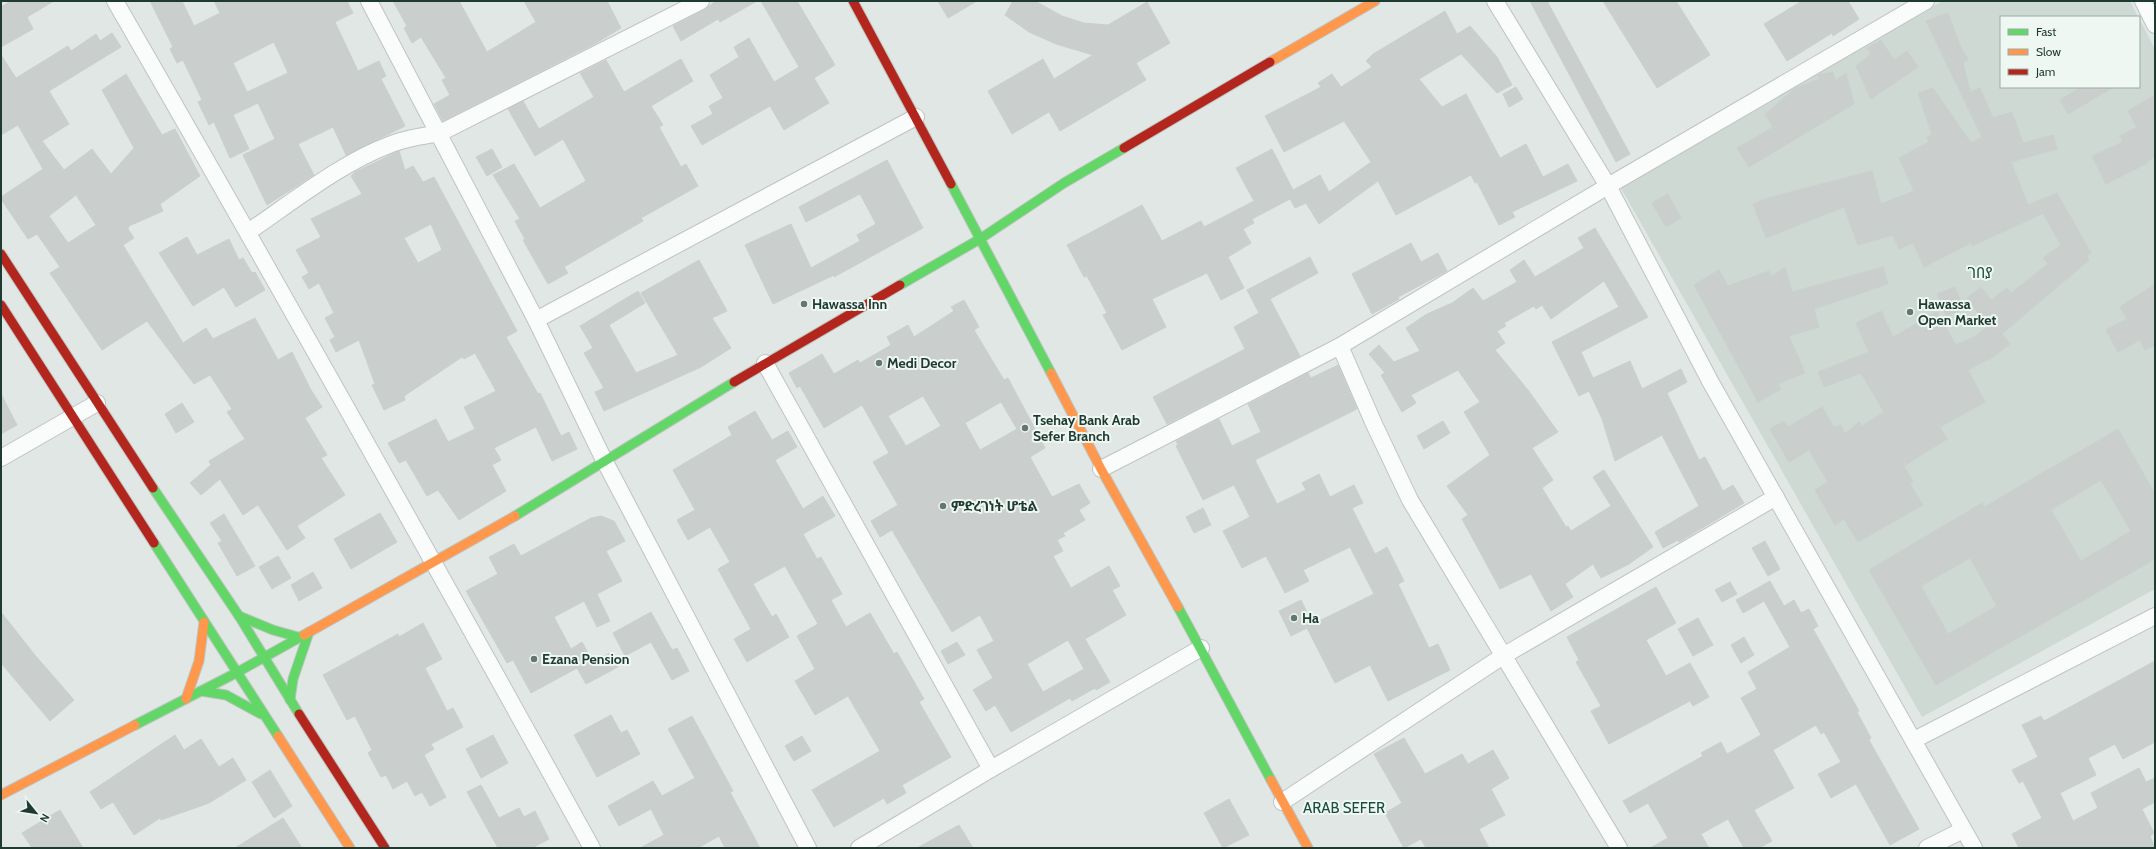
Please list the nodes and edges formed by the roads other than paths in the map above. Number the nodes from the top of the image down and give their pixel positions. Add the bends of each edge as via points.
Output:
1 (115, 1) edge
2 (369, 1) edge
3 (701, 1) edge
4 (852, 1) edge
5 (1375, 1) edge
6 (1494, 1) edge
7 (1926, 1) edge
8 (2143, 1) edge
9 (2155, 25) edge
10 (916, 117) junction
11 (440, 133) junction
12 (1608, 186) junction
13 (248, 232) junction
14 (980, 239) junction
15 (1, 254) edge
16 (1, 305) edge
17 (536, 320) junction
18 (1340, 346) junction
19 (765, 363) junction
20 (97, 403) junction
21 (73, 418) junction
22 (1, 458) edge
23 (604, 460) junction
24 (1101, 469) junction
25 (1776, 497) junction
26 (434, 561) junction
27 (239, 616) junction
28 (2155, 616) edge
29 (204, 622) junction
30 (308, 632) junction
31 (298, 637) junction
32 (1201, 648) junction
33 (1503, 656) junction
34 (264, 657) junction
35 (236, 674) junction
36 (201, 691) junction
37 (186, 699) junction
38 (290, 700) junction
39 (263, 716) junction
40 (1914, 740) junction
41 (992, 769) junction
42 (1, 795) edge
43 (1282, 802) junction
44 (1963, 830) junction
45 (350, 848) edge
46 (385, 848) edge
47 (592, 848) edge
48 (808, 848) edge
49 (859, 848) edge
50 (1308, 848) edge
51 (1619, 848) edge
52 (1928, 848) edge
53 (1974, 848) edge

1 - 13 street
2 - 11 street
3 - 11 street
4 - 10 street
5 - 14 street via 1064,183
6 - 12 street
7 - 12 street
8 - 9 street
10 - 14 street
10 - 17 street
11 - 13 street via 411,138 365,156
11 - 17 street
12 - 18 street
12 - 25 street via 1710,381
13 - 26 street
14 - 19 street
14 - 24 street
15 - 20 street
16 - 21 street
17 - 23 street
18 - 24 street
18 - 33 street via 1410,500
19 - 23 street
19 - 41 street
20 - 21 street
20 - 27 street
21 - 22 street
21 - 29 street
23 - 26 street via 532,506
23 - 48 street
24 - 32 street
25 - 33 street
25 - 40 street
26 - 30 street
26 - 47 street
27 - 31 street
27 - 34 street
28 - 40 street
29 - 35 street
29 - 37 street via 199,661
30 - 31 street
30 - 38 street via 293,679
31 - 34 street
32 - 41 street
32 - 43 street
33 - 43 street
33 - 51 street
34 - 35 street
34 - 38 street
35 - 36 street
35 - 39 street
36 - 37 street
36 - 39 street via 226,695
37 - 42 street
38 - 46 street
39 - 45 street
40 - 44 street
41 - 49 street
43 - 50 street
44 - 52 street
44 - 53 street

